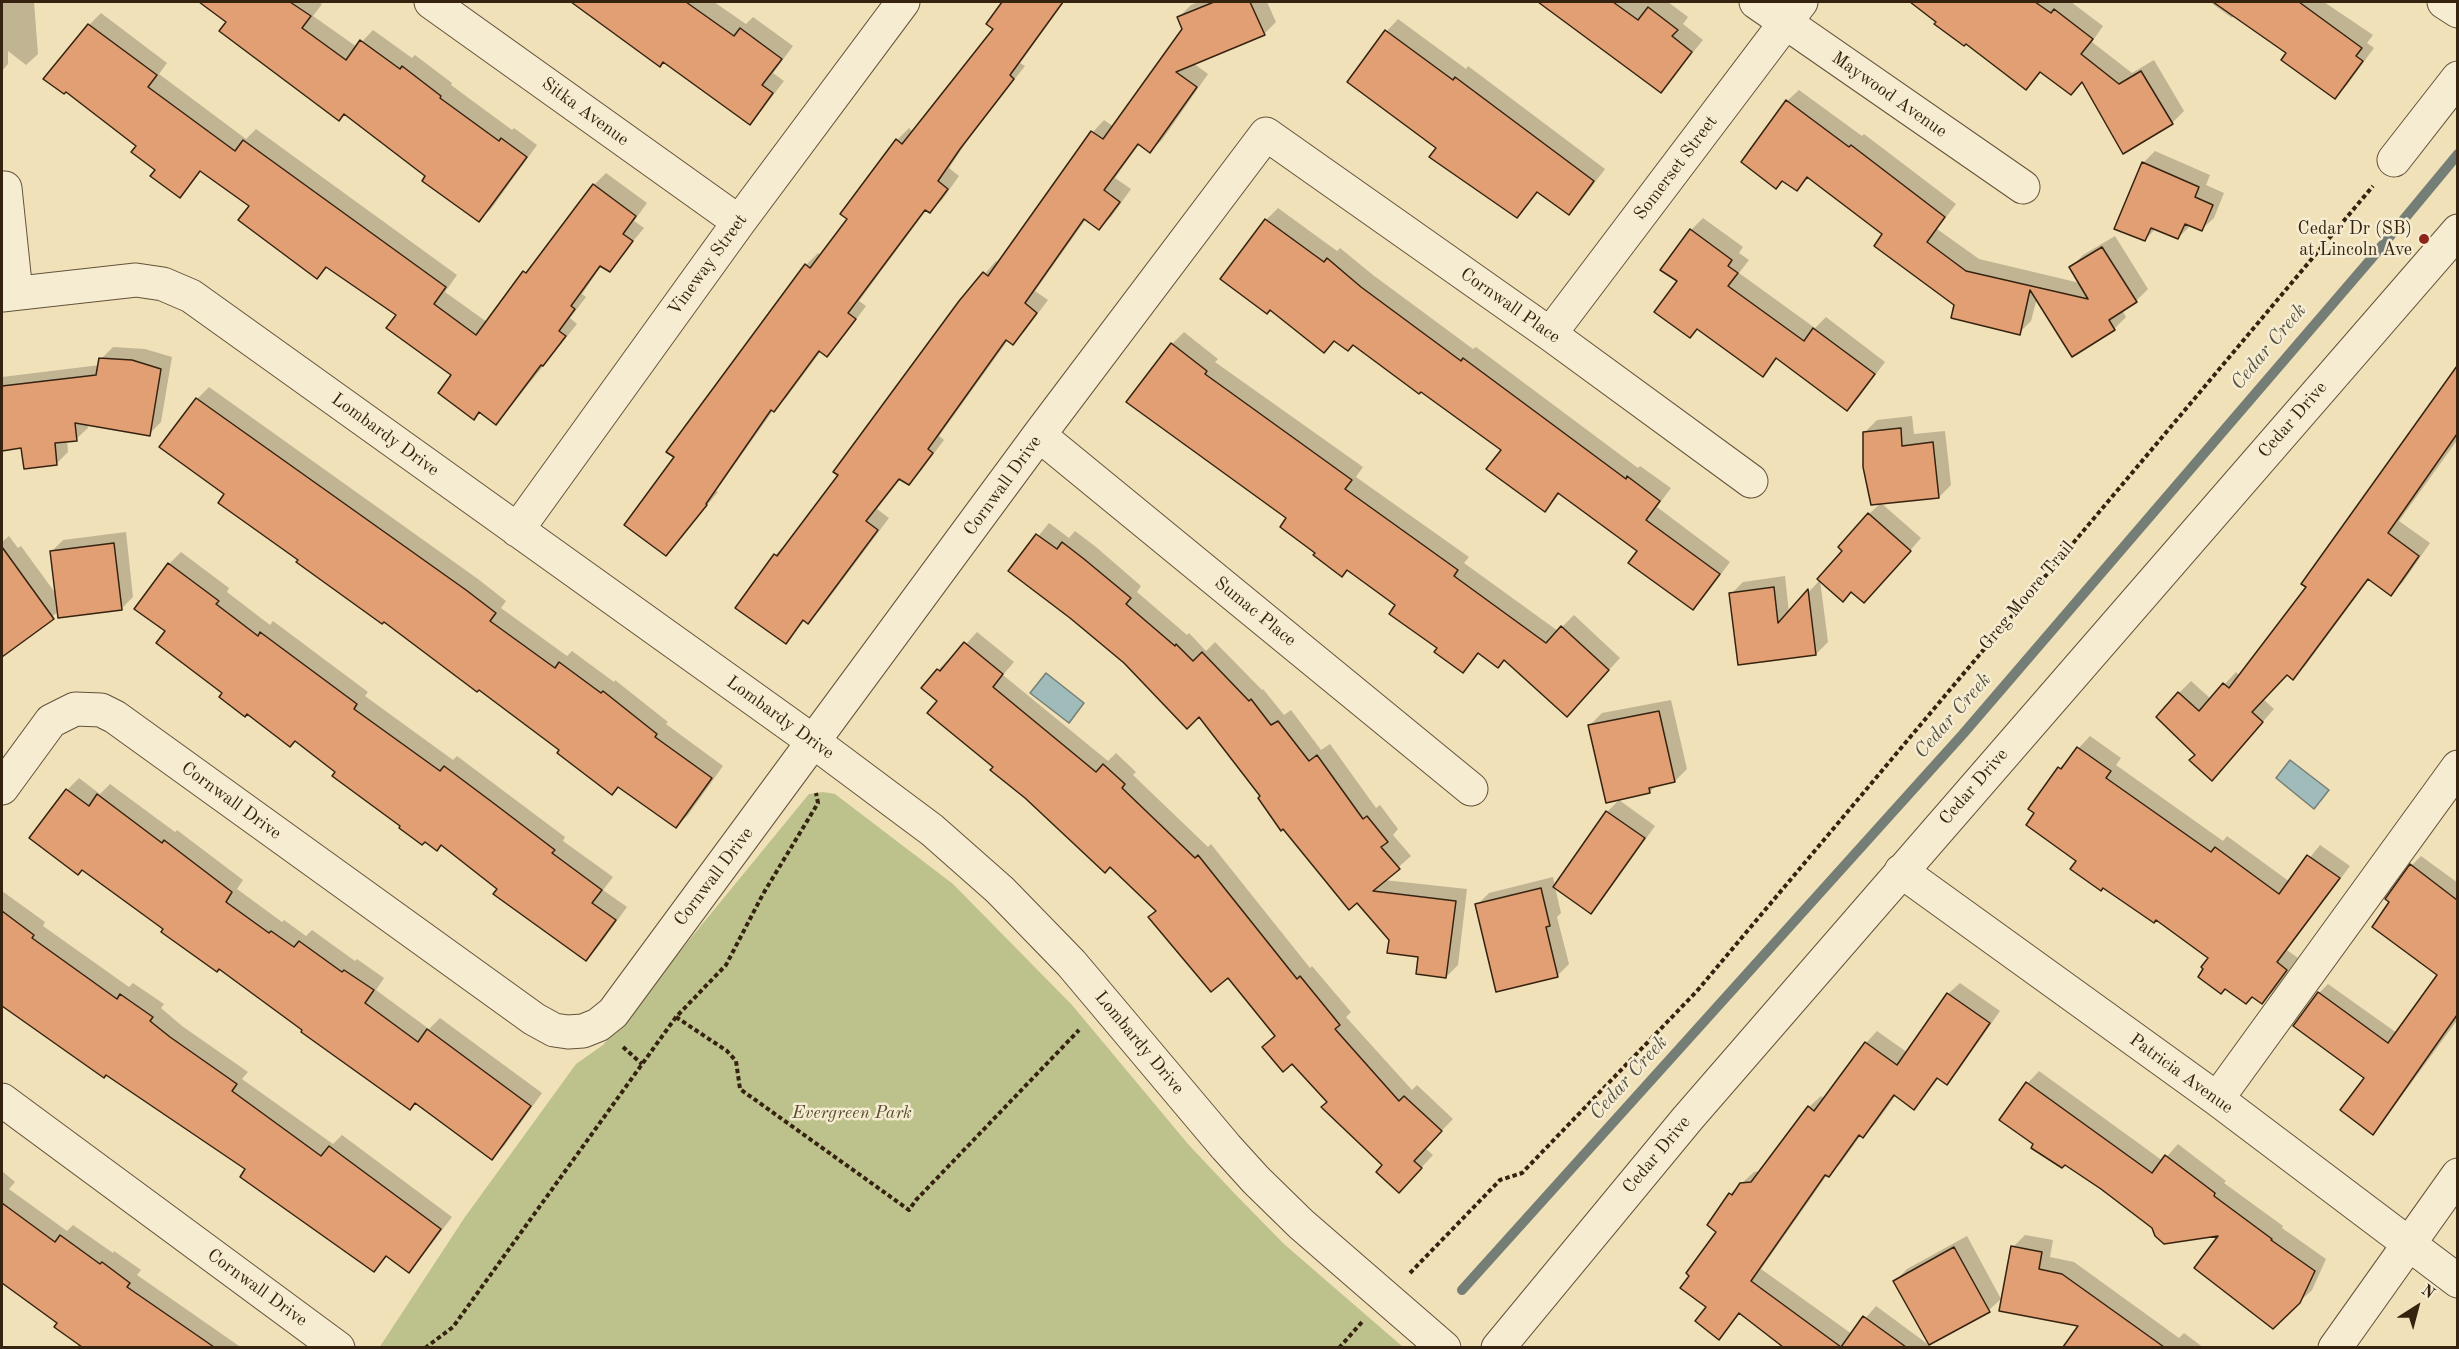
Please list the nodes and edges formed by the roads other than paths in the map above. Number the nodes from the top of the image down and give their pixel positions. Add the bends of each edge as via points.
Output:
1 (431, 2) edge
2 (903, 2) edge
3 (1756, 2) edge
4 (2444, 2) edge
5 (2457, 11) edge
6 (1793, 12) edge
7 (2457, 78) edge
8 (1266, 134) joint
9 (2394, 160) road end
10 (2023, 187) dead end
11 (5, 188) dead end
12 (739, 222) junction
13 (2457, 231) edge
14 (9, 294) edge
15 (1550, 334) junction
16 (1039, 435) junction
17 (1751, 481) dead end
18 (517, 530) junction
19 (814, 742) junction
20 (2457, 767) edge
21 (2, 788) edge
22 (1471, 789) dead end
23 (1901, 871) junction
24 (2217, 1099) junction
25 (2, 1100) edge
26 (2457, 1175) edge
27 (2407, 1244) junction
28 (2457, 1281) edge
29 (338, 1347) edge
30 (1444, 1347) edge
31 (1498, 1347) edge
32 (2335, 1347) edge

1 - 12 street, Sitka Avenue
2 - 12 street, Vineway Street
3 - 6 street, Maywood Avenue
4 - 5 street
6 - 10 street, Maywood Avenue
6 - 15 street, Somerset Street
7 - 9 street
8 - 15 street, Cornwall Place
8 - 16 street, Cornwall Drive
11 - 14 street
12 - 18 street, Vineway Street
13 - 23 street, Cedar Drive
14 - 18 street, Lombardy Drive via 136,280 177,289 218,314
15 - 17 street, Cornwall Place
16 - 19 street, Cornwall Drive
16 - 22 street, Sumac Place
18 - 19 street, Lombardy Drive
19 - 21 street, Cornwall Drive via 613,1013 598,1025 568,1032 554,1030 534,1019 101,710 75,709 51,721
19 - 30 street, Lombardy Drive via 932,830 1000,890 1071,963 1256,1180
20 - 24 street
23 - 24 street, Patricia Avenue
23 - 31 street, Cedar Drive
24 - 27 street, Patricia Avenue
25 - 29 street, Cornwall Drive
26 - 27 street
27 - 28 street, Patricia Avenue
27 - 32 street

